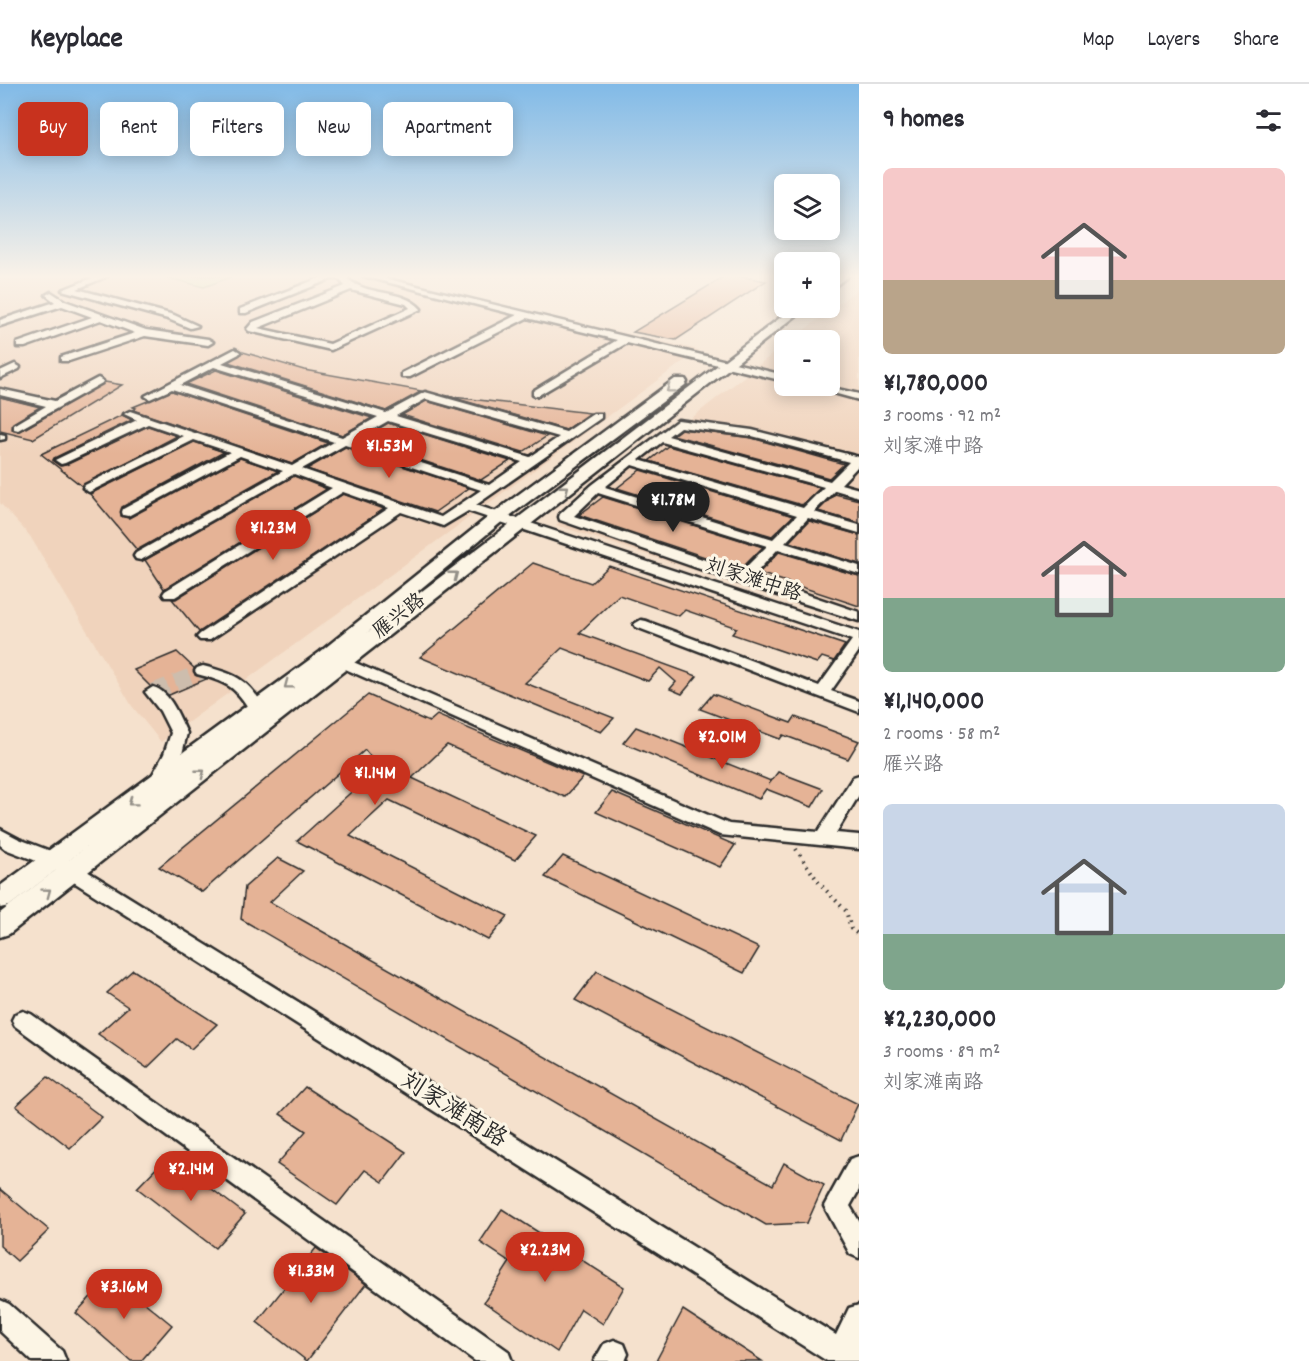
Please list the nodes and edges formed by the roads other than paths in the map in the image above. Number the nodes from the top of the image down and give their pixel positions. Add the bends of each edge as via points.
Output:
1 (48, 336) edge
2 (136, 336) edge
3 (162, 336) edge
4 (281, 336) edge
5 (357, 336) edge
6 (484, 336) edge
7 (618, 336) edge
8 (741, 336) edge
9 (763, 336) edge
10 (628, 338) junction
11 (208, 342) dead end
12 (21, 345) dead end
13 (235, 352) dead end
14 (65, 359) dead end
15 (710, 359) junction
16 (213, 363) junction
17 (726, 363) junction
18 (15, 367) dead end
19 (0, 375) edge
20 (406, 375) dead end
21 (774, 375) edge
22 (98, 381) dead end
23 (171, 385) junction
24 (31, 389) dead end
25 (0, 392) edge
26 (840, 392) edge
27 (537, 393) dead end
28 (18, 396) junction
29 (150, 396) dead end
30 (859, 397) edge
31 (0, 405) edge
32 (56, 405) junction
33 (130, 414) dead end
34 (387, 416) junction
35 (597, 416) dead end
36 (147, 420) junction
37 (18, 427) dead end
38 (193, 436) junction
39 (567, 436) junction
40 (661, 438) junction
41 (344, 441) junction
42 (239, 452) junction
43 (858, 459) edge
44 (61, 460) dead end
45 (531, 461) junction
46 (630, 461) junction
47 (293, 470) junction
48 (831, 485) junction
49 (342, 487) junction
50 (89, 488) dead end
51 (596, 488) junction
52 (490, 489) junction
53 (859, 493) edge
54 (466, 506) junction
55 (399, 507) junction
56 (128, 512) dead end
57 (804, 514) junction
58 (498, 517) junction
59 (519, 524) junction
60 (859, 530) edge
61 (775, 544) junction
62 (141, 556) dead end
63 (859, 570) edge
64 (742, 579) junction
65 (170, 594) dead end
66 (859, 617) edge
67 (641, 624) dead end
68 (205, 637) dead end
69 (859, 639) edge
70 (334, 659) junction
71 (203, 671) tunnel mouth
72 (153, 693) dead end
73 (822, 693) junction
74 (859, 707) edge
75 (257, 708) junction
76 (859, 781) edge
77 (156, 784) junction
78 (0, 836) edge
79 (823, 838) junction
80 (859, 842) edge
81 (64, 866) junction
82 (0, 899) edge
83 (0, 927) edge
84 (23, 1020) dead end
85 (859, 1167) edge
86 (859, 1245) edge
87 (0, 1312) edge
88 (859, 1318) edge
89 (847, 1358) edge
90 (52, 1361) edge
91 (498, 1361) edge

1 - 12 street
2 - 14 street
3 - 11 street
4 - 5 street via 331,347
6 - 20 street
7 - 10 street
8 - 15 main road, 雁兴路
9 - 17 main road, 雁兴路
10 - 15 street
10 - 27 street
13 - 16 street
15 - 17 street
15 -> 58 main road, 雁兴路
16 - 23 street
16 - 34 street
17 - 21 street
59 -> 17 main road, 雁兴路
18 - 19 street
22 - 32 street
23 - 29 street
23 - 41 street
24 - 28 street
25 - 28 street
26 - 30 street
28 - 31 street
28 - 32 street
32 - 37 street
33 - 36 street
34 - 39 street via 425,395
34 - 41 street
34 - 45 street
35 - 39 street
36 - 38 street
36 - 44 street
38 - 42 street
38 - 50 street
39 - 45 street
40 - 43 street via 678,423 752,433
40 - 46 street
40 - 48 street
41 - 47 street
41 - 52 street
42 - 47 street
42 - 56 street
43 - 48 street
45 - 52 street
46 - 51 street
46 - 57 street
47 - 49 street
47 - 62 street
48 - 53 street
48 - 57 street
49 - 55 street
49 - 65 street
51 - 61 street
51 - 64 street via 565,517
52 - 54 street
54 - 55 street via 443,522
54 - 58 street, 刘家滩中路
55 - 68 street
57 - 60 street
57 - 61 street
58 - 59 street, 刘家滩中路
58 - 70 main road, 雁兴路
59 - 69 street, 刘家滩中路
70 -> 59 main road, 雁兴路
61 - 63 street
61 - 64 street
64 - 66 street
67 - 73 street
69 - 73 street
70 -> 75 main road, 雁兴路
70 - 79 street via 726,830
81 -> 70 main road, 雁兴路
71 - 75 street via 235,680 247,690
72 - 77 street via 167,709 179,734
73 - 74 street
75 - 77 main road, 雁兴路
76 - 79 street
77 -> 81 main road, 雁兴路
78 - 81 street, 刘家滩南路
79 - 80 street
81 - 82 main road, 雁兴路
83 -> 81 main road, 雁兴路
81 - 89 street, 刘家滩南路
84 - 91 street
85 - 86 street via 836,1206
87 - 90 street
88 - 89 street

